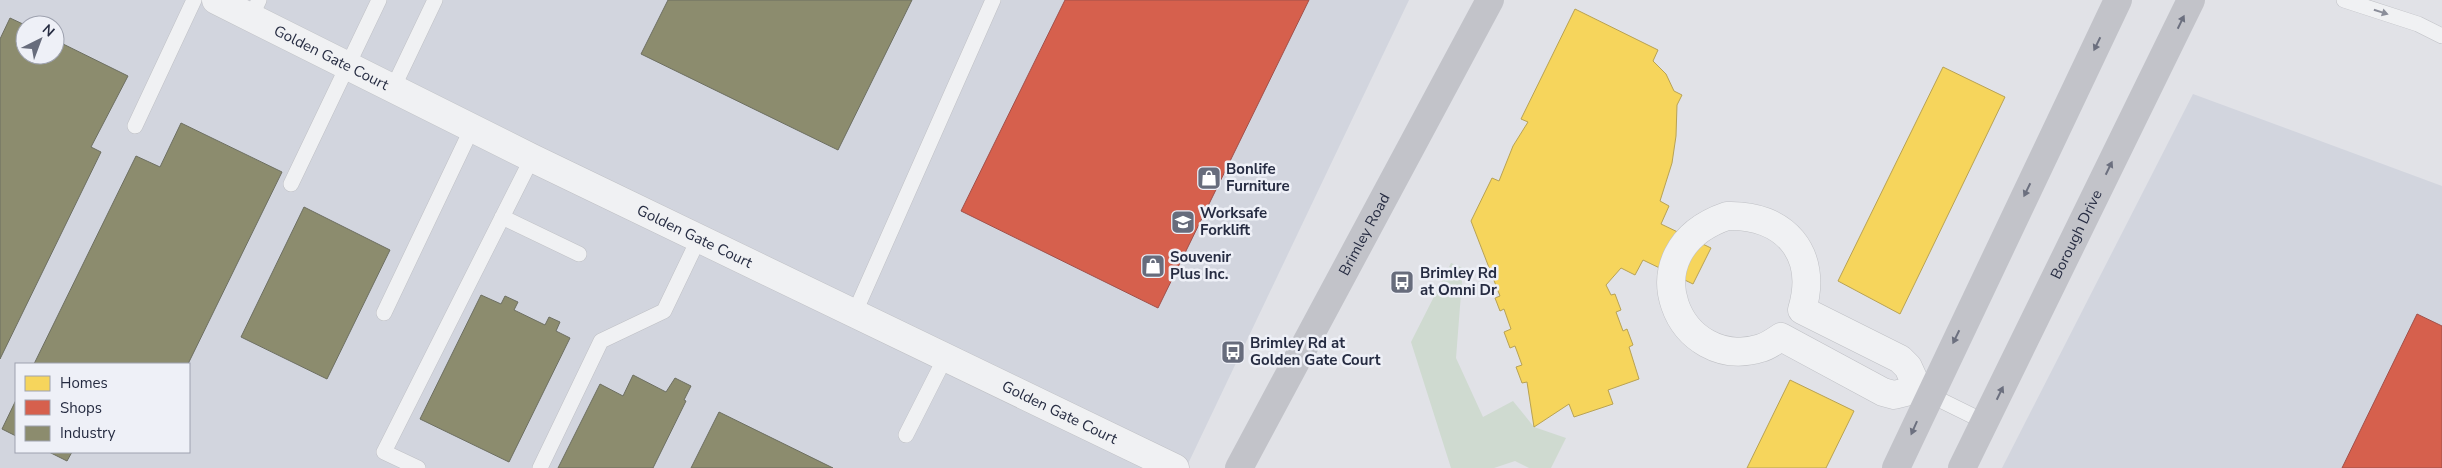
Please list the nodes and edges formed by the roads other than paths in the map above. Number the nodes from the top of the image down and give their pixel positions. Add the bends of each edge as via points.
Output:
1 (194, 0) edge
2 (216, 0) edge
3 (379, 0) edge
4 (435, 0) edge
5 (993, 0) edge
6 (1490, 0) edge
7 (2118, 0) edge
8 (2191, 0) edge
9 (2344, 0) edge
10 (255, 9) edge
11 (2418, 24) junction
12 (2442, 27) edge
13 (2442, 36) edge
14 (348, 66) junction
15 (393, 88) junction
16 (135, 126) dead end
17 (472, 128) junction
18 (532, 158) junction
19 (291, 184) dead end
20 (502, 217) junction
21 (699, 238) junction
22 (579, 254) dead end
23 (855, 312) junction
24 (384, 313) dead end
25 (946, 356) junction
26 (1924, 392) junction
27 (1985, 422) junction
28 (906, 435) dead end
29 (418, 468) edge
30 (540, 468) edge
31 (1175, 468) edge
32 (1239, 468) edge
33 (1896, 468) edge
34 (1962, 468) edge

1 - 16 lane
2 - 10 street, Golden Gate Court
3 - 14 lane
4 - 15 lane
5 - 23 lane
6 - 32 street, Brimley Road
7 -> 26 street
27 -> 8 street, Borough Drive
9 -> 11 lane
10 - 14 street, Golden Gate Court
11 - 12 lane
11 - 13 lane
14 - 15 street, Golden Gate Court
14 - 19 lane
15 - 17 street, Golden Gate Court
17 - 18 street, Golden Gate Court
17 - 24 lane
18 - 20 lane
18 - 21 street, Golden Gate Court
20 - 22 lane
20 - 29 lane via 384,452
21 - 23 street, Golden Gate Court
21 - 30 lane via 664,311 601,341
23 - 25 street, Golden Gate Court
25 - 28 lane
25 - 31 street, Golden Gate Court
26 - 26 street via 1900,359 1802,310 1808,280 1804,262 1782,230 1765,220 1727,216 1708,223 1682,246 1671,274 1672,294 1677,311 1699,338 1714,346 1739,352 1761,348 1781,337 1883,392 1894,395
26 - 27 lane
26 -> 33 street
27 - 34 street, Borough Drive

